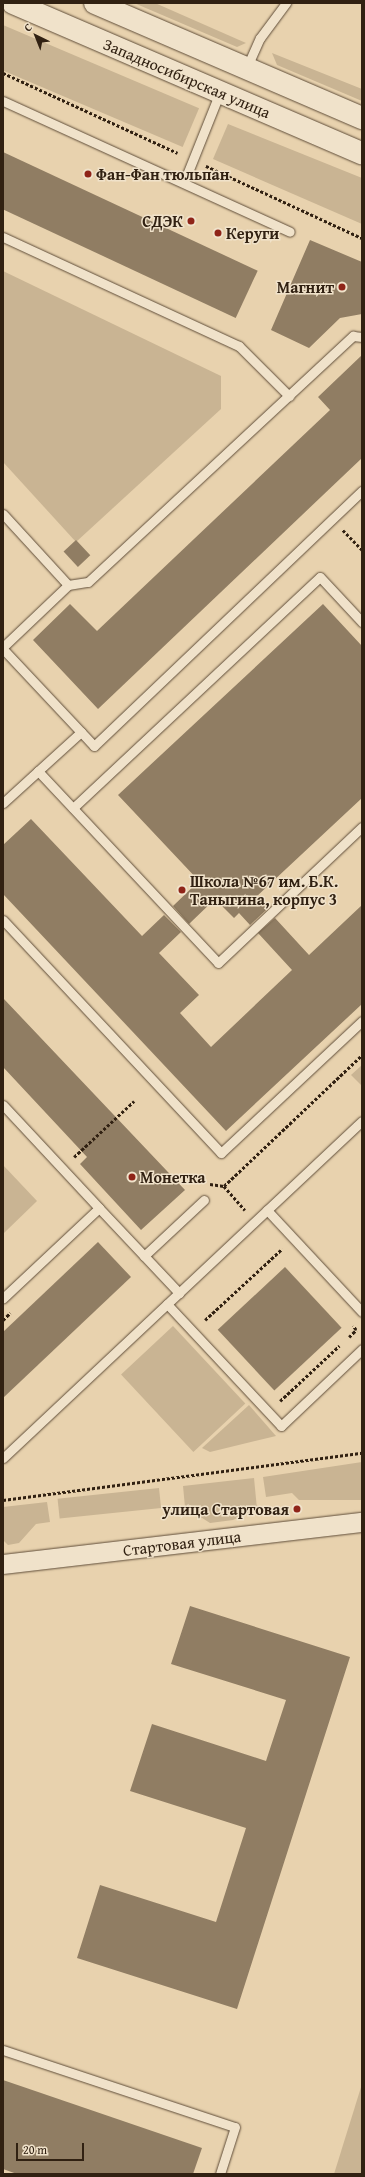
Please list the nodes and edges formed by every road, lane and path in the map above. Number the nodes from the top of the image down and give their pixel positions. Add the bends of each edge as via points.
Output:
1 (13, 3) edge
2 (95, 3) edge
3 (286, 3) edge
4 (246, 71) junction
5 (220, 92) junction
6 (3, 101) edge
7 (362, 118) edge
8 (362, 153) edge
9 (184, 182) junction
10 (290, 232) dead end
11 (3, 237) edge
12 (362, 337) edge
13 (289, 396) junction
14 (362, 491) edge
15 (3, 514) edge
16 (341, 527) dead end
17 (362, 550) edge
18 (68, 585) junction
19 (362, 622) edge
20 (3, 648) edge
21 (81, 732) junction
22 (38, 771) junction
23 (3, 803) edge
24 (72, 808) junction
25 (362, 827) edge
26 (3, 920) edge
27 (362, 1021) edge
28 (362, 1055) edge
29 (134, 1101) dead end
30 (3, 1105) edge
31 (361, 1125) edge
32 (69, 1162) dead end
33 (210, 1184) dead end
34 (224, 1186) junction
35 (204, 1200) dead end
36 (100, 1208) junction
37 (267, 1210) junction
38 (256, 1221) junction
39 (282, 1249) junction
40 (287, 1255) dead end
41 (144, 1256) junction
42 (179, 1293) junction
43 (3, 1298) edge
44 (167, 1304) junction
45 (14, 1309) dead end
46 (362, 1312) edge
47 (3, 1320) edge
48 (351, 1324) dead end
49 (208, 1327) dead end
50 (362, 1349) edge
51 (273, 1397) dead end
52 (362, 1453) edge
53 (3, 1458) edge
54 (3, 1500) edge
55 (362, 1522) edge
56 (3, 1564) edge
57 (3, 2050) edge
58 (220, 2174) edge

1 - 5 main road, Западносибирская улица
2 - 4 main road, Западносибирская улица
3 - 4 lane via 260,38
4 - 7 main road, Западносибирская улица
5 - 8 main road, Западносибирская улица
5 - 9 lane
6 - 9 lane
9 - 10 lane
11 - 13 lane via 239,346
12 - 13 lane via 353,336
13 - 18 lane via 88,582
14 - 21 lane via 94,746
15 - 18 lane
16 - 17 path
18 - 20 lane
19 - 24 lane via 320,577
20 - 21 lane
21 - 22 lane
22 - 23 lane
22 - 24 lane
24 - 25 lane via 218,963
26 - 27 lane via 221,1153
28 - 34 path
29 - 32 path
30 - 36 lane
31 - 37 lane
33 - 34 path
34 - 38 path
35 - 41 lane
36 - 41 lane
36 - 43 lane
37 - 38 lane
37 - 46 lane
38 - 39 path
38 - 42 lane
39 - 40 path
39 - 49 path via 203,1322
41 - 42 lane
42 - 44 lane
44 - 50 lane via 281,1426
44 - 53 lane
45 - 47 path
48 - 51 path via 356,1330 278,1403
52 - 54 path
55 - 56 street, Стартовая улица
57 - 58 lane via 235,2127

